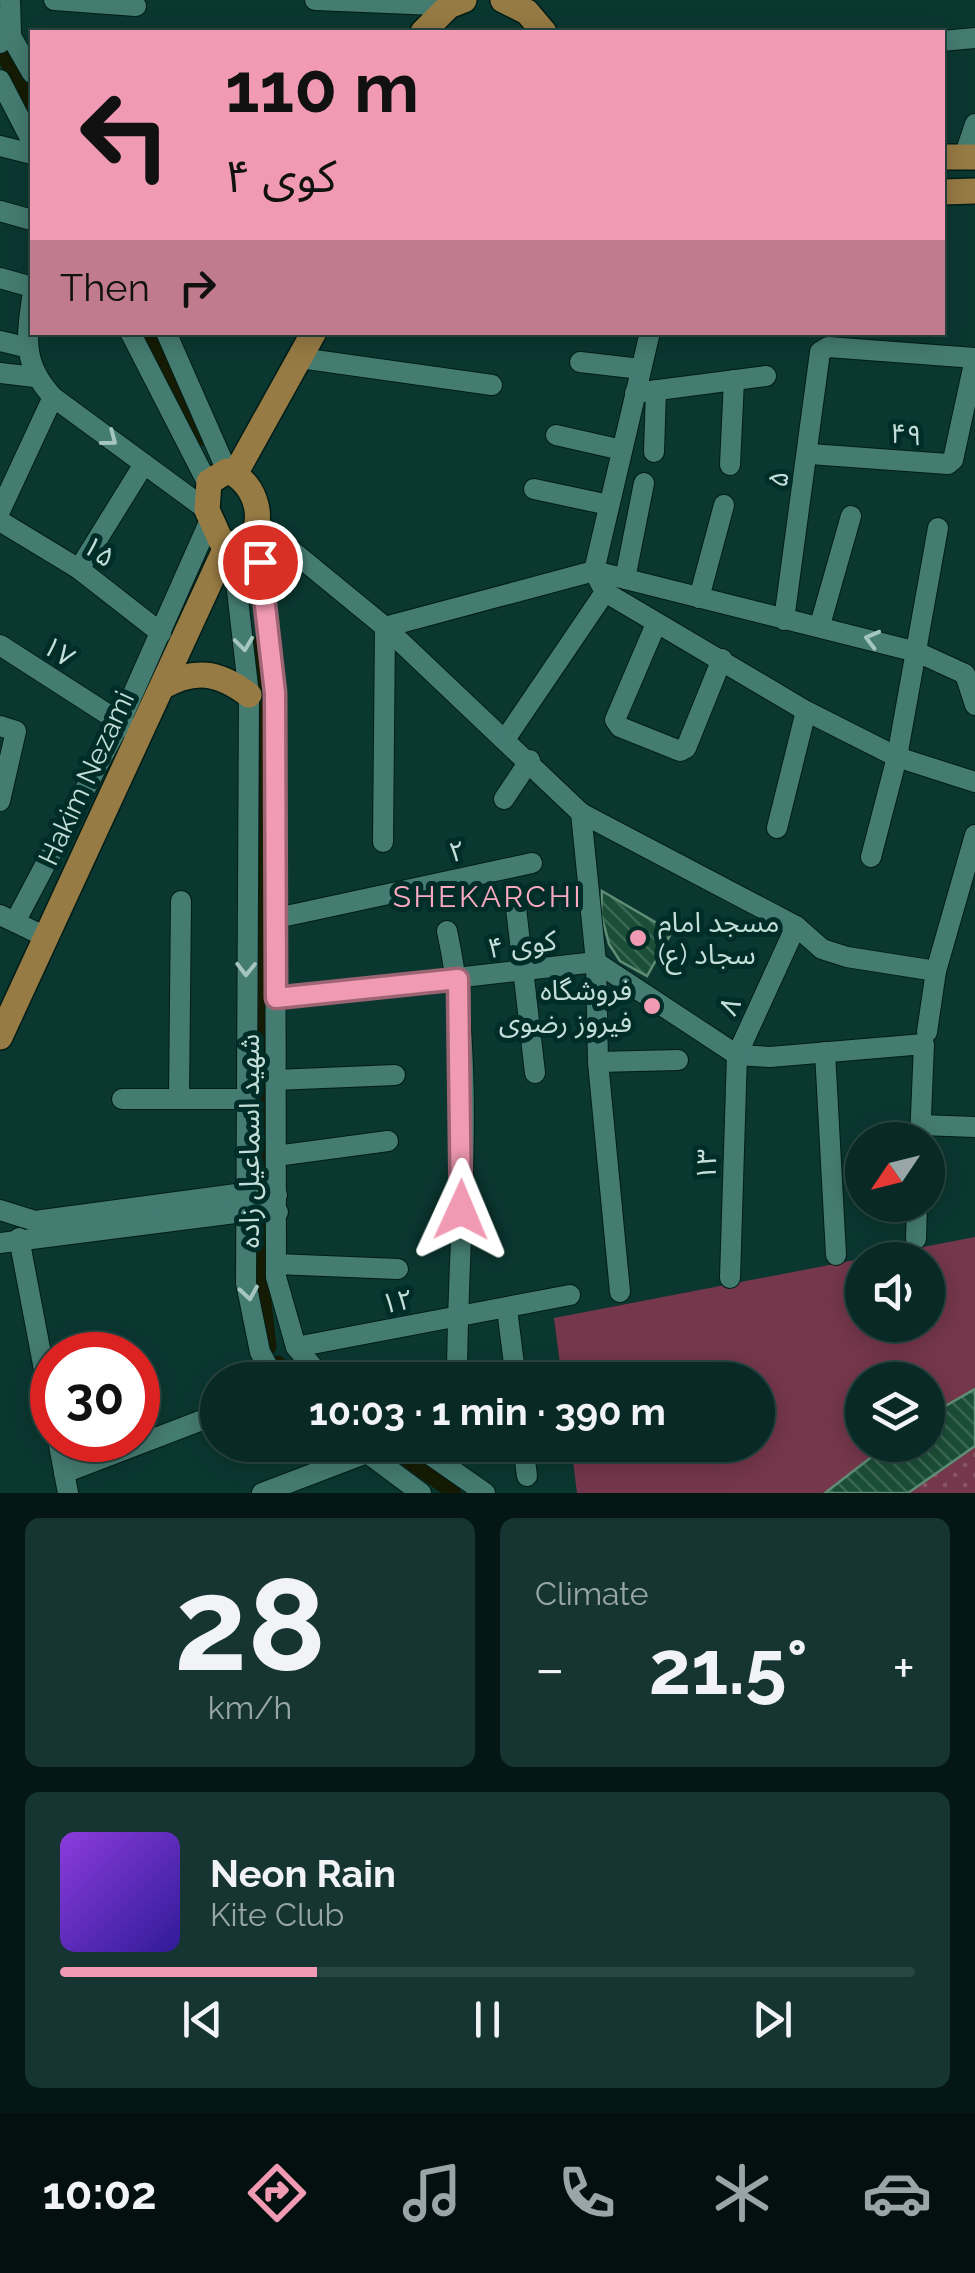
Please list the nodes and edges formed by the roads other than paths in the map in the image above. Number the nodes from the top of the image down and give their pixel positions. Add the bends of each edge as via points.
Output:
1 (10, 0) edge
2 (54, 0) edge
3 (315, 0) edge
4 (464, 0) edge
5 (503, 0) edge
6 (136, 6) dead end
7 (525, 6) edge
8 (432, 14) edge
9 (543, 30) edge
10 (4, 31) edge
11 (975, 38) edge
12 (945, 41) edge
13 (30, 69) edge
14 (0, 80) edge
15 (975, 124) edge
16 (30, 138) edge
17 (0, 146) edge
18 (30, 154) edge
19 (961, 157) edge
20 (975, 191) edge
21 (945, 192) edge
22 (0, 211) edge
23 (30, 219) edge
24 (0, 278) edge
25 (30, 286) edge
26 (30, 312) edge
27 (132, 335) edge
28 (167, 335) edge
29 (312, 335) edge
30 (649, 335) edge
31 (0, 342) edge
32 (25, 347) junction
33 (300, 358) junction
34 (975, 359) edge
35 (580, 362) dead end
36 (641, 369) junction
37 (0, 373) edge
38 (766, 376) dead end
39 (34, 377) junction
40 (734, 380) junction
41 (492, 385) dead end
42 (646, 392) junction
43 (53, 397) junction
44 (556, 435) dead end
45 (622, 450) junction
46 (654, 452) dead end
47 (810, 454) junction
48 (144, 464) junction
49 (730, 464) dead end
50 (644, 483) dead end
51 (534, 488) dead end
52 (217, 492) junction
53 (609, 505) junction
54 (724, 505) dead end
55 (0, 512) edge
56 (851, 516) dead end
57 (0, 521) edge
58 (256, 526) junction
59 (938, 528) dead end
60 (230, 546) junction
61 (79, 569) junction
62 (594, 572) junction
63 (625, 579) junction
64 (605, 592) junction
65 (700, 598) junction
66 (784, 620) junction
67 (656, 624) junction
68 (820, 625) junction
69 (385, 627) junction
70 (162, 633) junction
71 (0, 646) edge
72 (918, 652) junction
73 (722, 659) junction
74 (162, 686) junction
75 (250, 694) junction
76 (975, 705) edge
77 (806, 711) junction
78 (0, 726) edge
79 (130, 728) junction
80 (506, 738) junction
81 (896, 757) junction
82 (530, 760) junction
83 (975, 782) edge
84 (504, 799) dead end
85 (0, 801) edge
86 (581, 814) junction
87 (778, 828) dead end
88 (975, 835) edge
89 (383, 842) dead end
90 (871, 857) dead end
91 (532, 863) dead end
92 (181, 902) dead end
93 (516, 908) dead end
94 (8, 918) edge
95 (277, 918) junction
96 (796, 926) junction
97 (447, 931) dead end
98 (46, 937) junction
99 (596, 962) junction
100 (936, 971) junction
101 (524, 972) junction
102 (458, 979) junction
103 (276, 998) junction
104 (927, 1032) dead end
105 (0, 1036) edge
106 (825, 1052) junction
107 (737, 1054) junction
108 (678, 1060) dead end
109 (598, 1062) junction
110 (535, 1073) dead end
111 (395, 1076) dead end
112 (276, 1080) junction
113 (179, 1099) junction
114 (244, 1099) junction
115 (122, 1100) dead end
116 (921, 1122) edge
117 (975, 1127) edge
118 (945, 1130) edge
119 (388, 1140) dead end
120 (276, 1156) junction
121 (244, 1203) junction
122 (278, 1204) junction
123 (0, 1210) edge
124 (917, 1222) edge
125 (916, 1239) dead end
126 (9, 1240) edge
127 (836, 1255) dead end
128 (276, 1264) junction
129 (398, 1269) dead end
130 (730, 1278) dead end
131 (620, 1292) dead end
132 (570, 1295) dead end
133 (507, 1309) junction
134 (457, 1318) junction
135 (32, 1332) edge
136 (296, 1348) junction
137 (266, 1362) edge
138 (308, 1362) edge
139 (457, 1362) edge
140 (514, 1362) edge
141 (200, 1422) edge
142 (332, 1462) edge
143 (379, 1462) edge
144 (440, 1462) edge
145 (525, 1462) edge
146 (527, 1476) dead end
147 (66, 1483) edge
148 (262, 1493) edge
149 (422, 1493) edge
150 (485, 1493) edge

1 - 10 street
2 - 6 street
3 - 8 street
4 - 8 main road
5 - 7 main road
7 - 9 main road
10 - 13 street
11 - 12 street
14 - 16 street
15 - 19 street
17 - 18 street
20 - 21 main road
22 - 23 street
24 - 25 street
26 - 32 street
27 - 52 street
28 - 52 street
29 - 33 main road
30 - 36 street
31 - 32 street
32 - 39 street
33 - 41 street
33 - 52 main road
34 - 47 street, ۴۹ via 948,464
34 - 47 street, ۵ via 824,348
35 - 36 street
36 - 42 street
37 - 39 street
38 - 40 street
39 - 43 street
40 - 42 street
40 - 49 street
42 - 45 street
42 - 46 street
43 -> 48 street
43 - 55 street
44 - 45 street
45 - 53 street
47 - 66 street, ۵
48 - 52 street
48 - 61 street
50 - 63 street
51 - 53 street
52 - 58 main road via 253,496
52 - 60 main road
52 - 70 street
53 - 62 street
54 - 65 street
56 - 68 street
57 - 61 street, ۱۵
58 - 60 main road via 244,546
58 - 69 street
58 - 95 street, شهید اسماعیل زاده via 275,693
59 - 72 street
60 - 74 main road, Hakim Nezami
60 -> 75 street, شهید اسماعیل زاده
61 - 70 street, ۱۵
62 - 63 street
62 - 64 street
62 - 69 street
63 - 65 street
64 - 67 street
64 - 80 street
65 - 66 street
66 - 68 street
67 - 73 street
67 - 73 street via 615,720 620,727 686,748
72 -> 68 street
69 - 80 street
69 - 89 street
70 - 79 street
71 - 79 street, ۱۷
72 - 76 street via 965,674
72 - 81 street
73 - 77 street
74 - 75 main road via 200,673
74 - 79 main road, Hakim Nezami
75 -> 114 street, شهید اسماعیل زاده
77 - 81 street
77 - 87 street
78 - 85 street via 16,731
79 - 94 street
79 - 98 main road, Hakim Nezami
80 - 82 street
81 - 83 street
81 - 90 street
82 - 84 street
82 - 86 street
86 - 96 street
86 - 99 street
88 - 100 street
91 - 95 street, ۲
92 - 113 street
93 - 101 street
94 - 98 street
95 - 103 street, شهید اسماعیل زاده
96 - 100 street via 822,948 847,957
96 - 107 street, ۸
97 - 102 street
98 - 105 main road, Hakim Nezami
99 - 101 street, کوی ۴
99 - 107 street
99 - 109 street
100 - 104 street
101 - 102 street, کوی ۴
101 - 110 street
102 - 103 street, کوی ۴
102 - 134 street via 463,1174
103 - 112 street, شهید اسماعیل زاده
106 - 107 street
106 - 116 street via 924,1044
106 - 127 street
107 - 130 street, ۱۳
108 - 109 street
109 - 131 street
111 - 112 street
112 - 120 street, شهید اسماعیل زاده
113 - 114 street
113 - 115 street
114 - 121 street, شهید اسماعیل زاده
117 - 118 street
119 - 120 street
120 - 122 street, شهید اسماعیل زاده
121 - 122 street
121 - 123 street via 34,1221
121 - 126 street
121 -> 137 street, شهید اسماعیل زاده via 250,1300
122 - 128 street, شهید اسماعیل زاده
124 - 125 street
126 - 135 street
128 - 129 street
128 - 136 street, شهید اسماعیل زاده
132 - 133 street, ۱۲
133 - 134 street, ۱۲
133 - 140 street
134 - 136 street, ۱۲
134 - 139 street
136 - 138 street, شهید اسماعیل زاده
141 - 147 street
142 - 148 street
143 - 149 street
144 - 150 street
145 - 146 street

